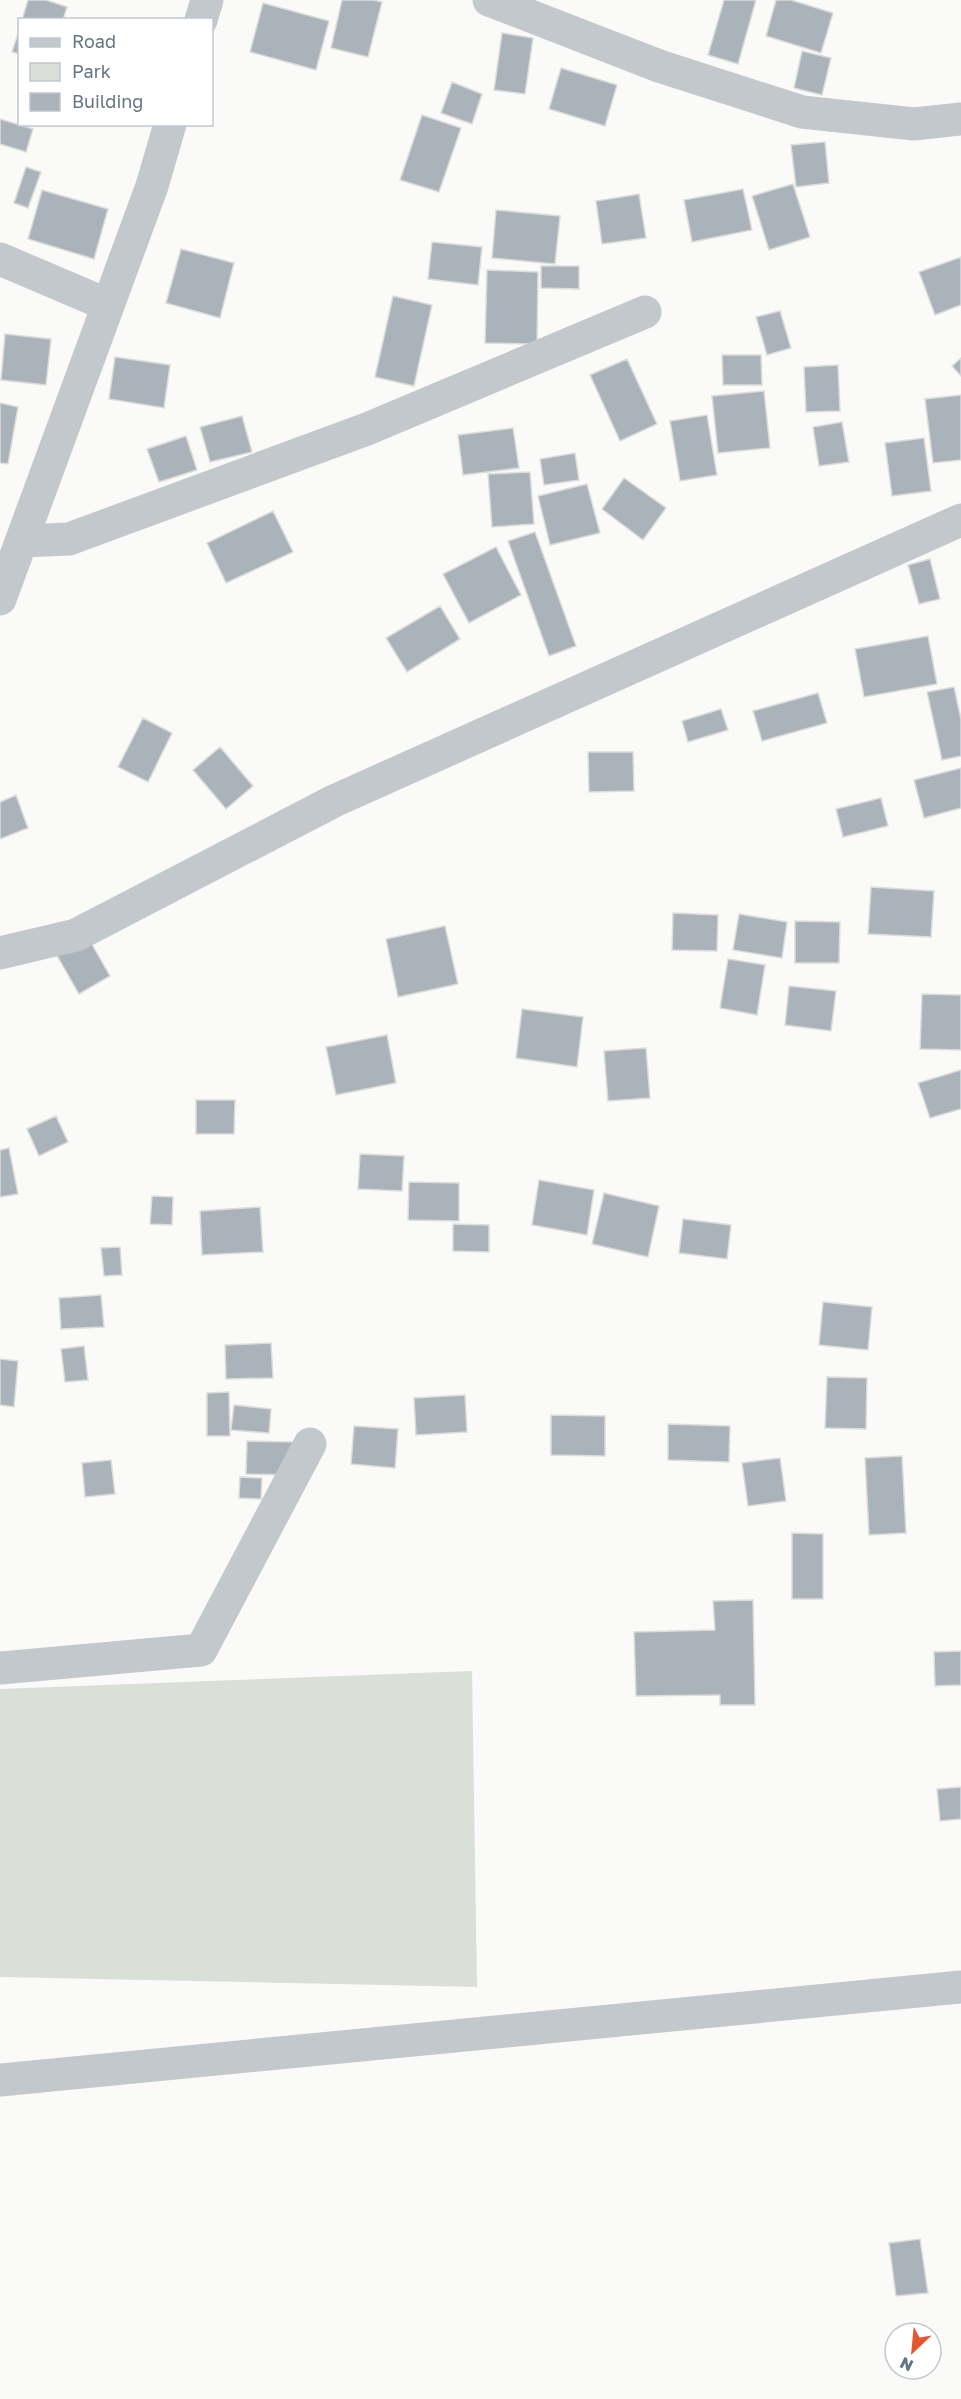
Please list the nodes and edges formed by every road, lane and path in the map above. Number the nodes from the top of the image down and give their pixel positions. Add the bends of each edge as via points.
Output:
1 (207, 0) edge
2 (489, 0) edge
3 (202, 18) edge
4 (961, 119) edge
5 (170, 126) edge
6 (0, 259) edge
7 (108, 305) junction
8 (645, 312) dead end
9 (961, 520) edge
10 (22, 541) junction
11 (0, 599) edge
12 (0, 953) edge
13 (310, 1444) dead end
14 (0, 1668) edge
15 (961, 1987) edge
16 (0, 2080) edge

1 - 3 street
2 - 4 street via 659,66 802,112 914,124
5 - 7 street
6 - 7 street
7 - 10 street
8 - 10 street via 367,429 69,539
9 - 12 street via 334,801 76,935
10 - 11 street
13 - 14 street via 201,1650
15 - 16 street

